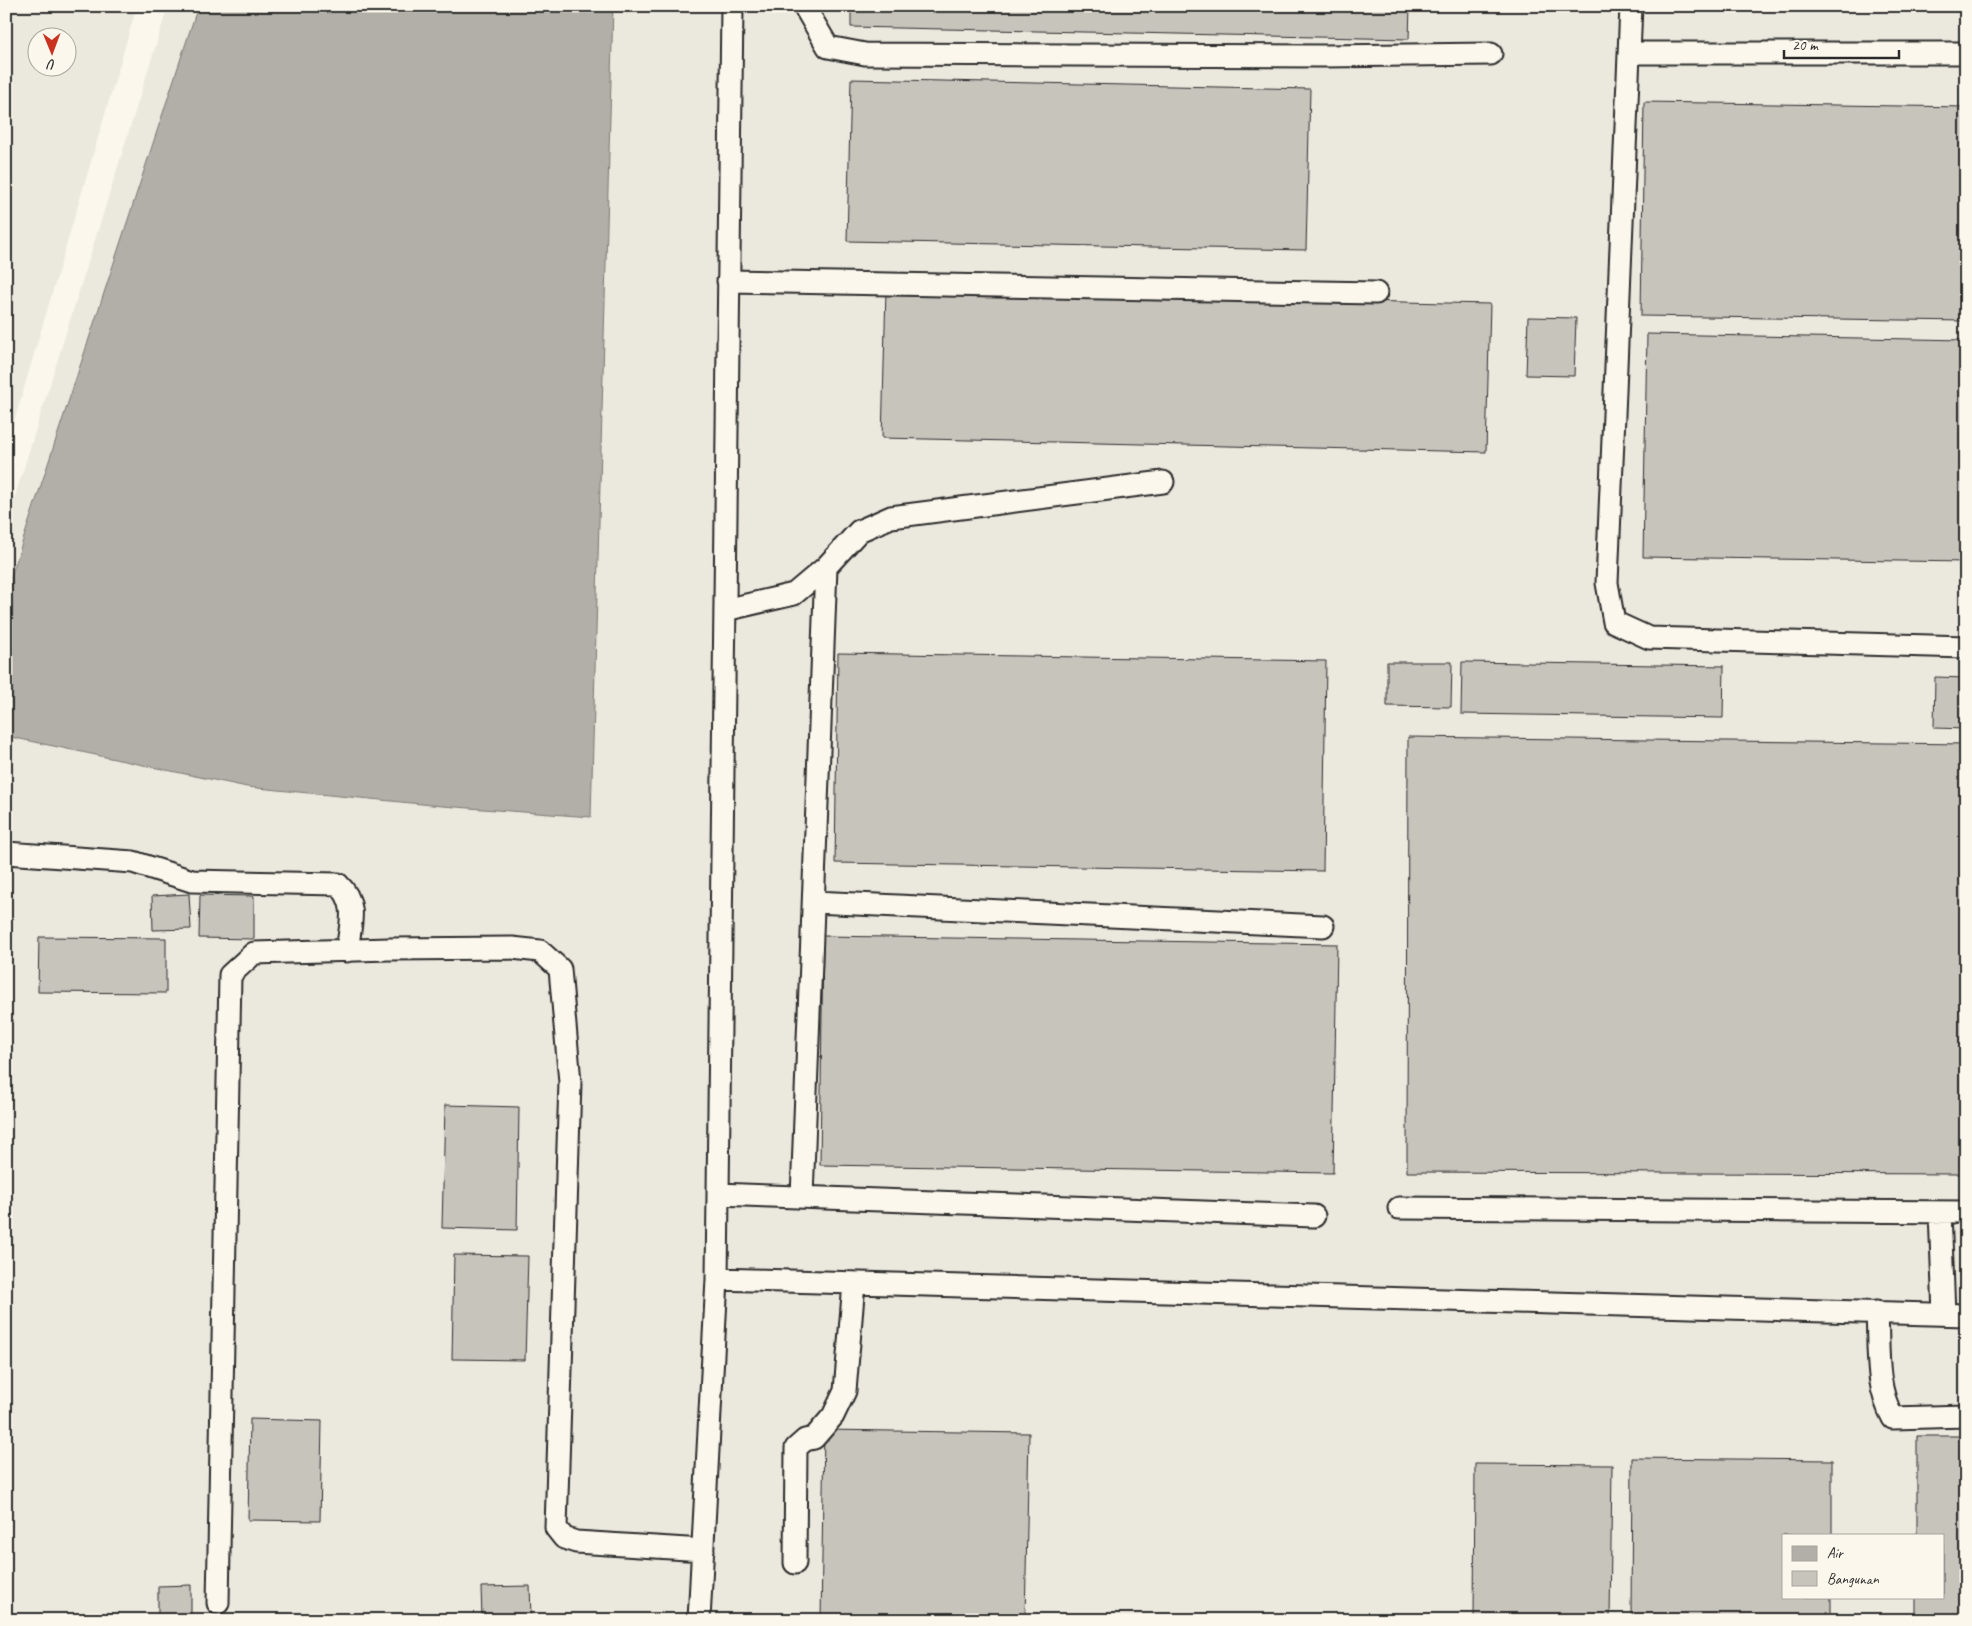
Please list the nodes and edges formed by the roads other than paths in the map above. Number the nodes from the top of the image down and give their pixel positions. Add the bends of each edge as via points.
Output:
1 (732, 6) edge
2 (804, 6) edge
3 (1631, 6) edge
4 (1630, 52) junction
5 (1966, 53) edge
6 (1491, 54) dead end
7 (728, 281) junction
8 (1376, 293) dead end
9 (1162, 482) dead end
10 (826, 568) junction
11 (725, 610) junction
12 (1966, 647) edge
13 (6, 853) edge
14 (814, 902) junction
15 (1322, 926) dead end
16 (347, 950) junction
17 (718, 1194) junction
18 (802, 1197) junction
19 (1399, 1208) dead end
20 (1940, 1212) junction
21 (1966, 1212) edge
22 (1314, 1216) dead end
23 (717, 1279) junction
24 (854, 1283) junction
25 (1877, 1312) junction
26 (1944, 1314) junction
27 (1966, 1315) edge
28 (1966, 1416) edge
29 (703, 1550) junction
30 (795, 1563) dead end
31 (218, 1603) dead end
32 (699, 1620) edge

1 - 7 lane
2 - 6 lane via 828,47 865,54
3 - 4 lane
4 - 5 lane
4 - 12 lane via 1607,583 1614,622 1649,638
7 - 8 lane
7 - 11 lane
9 - 10 lane via 891,518 859,531
10 - 11 lane via 794,594
10 - 14 lane
11 - 17 lane
13 - 16 lane via 133,862 192,881 338,884 352,904
14 - 15 lane
14 - 18 lane
16 - 29 lane via 512,948 540,951 560,969 570,1082 556,1528 564,1538 576,1542
16 - 31 lane via 254,953 230,975
17 - 18 lane
17 - 23 lane
18 - 22 lane
19 - 20 lane
20 - 21 lane
20 - 26 lane
23 - 24 lane
23 - 29 lane
24 - 25 lane
24 - 30 lane via 845,1391 833,1416 814,1438 805,1440 796,1448
25 - 26 lane
25 - 28 lane via 1880,1381 1884,1401 1893,1418
26 - 27 lane
29 - 32 lane

